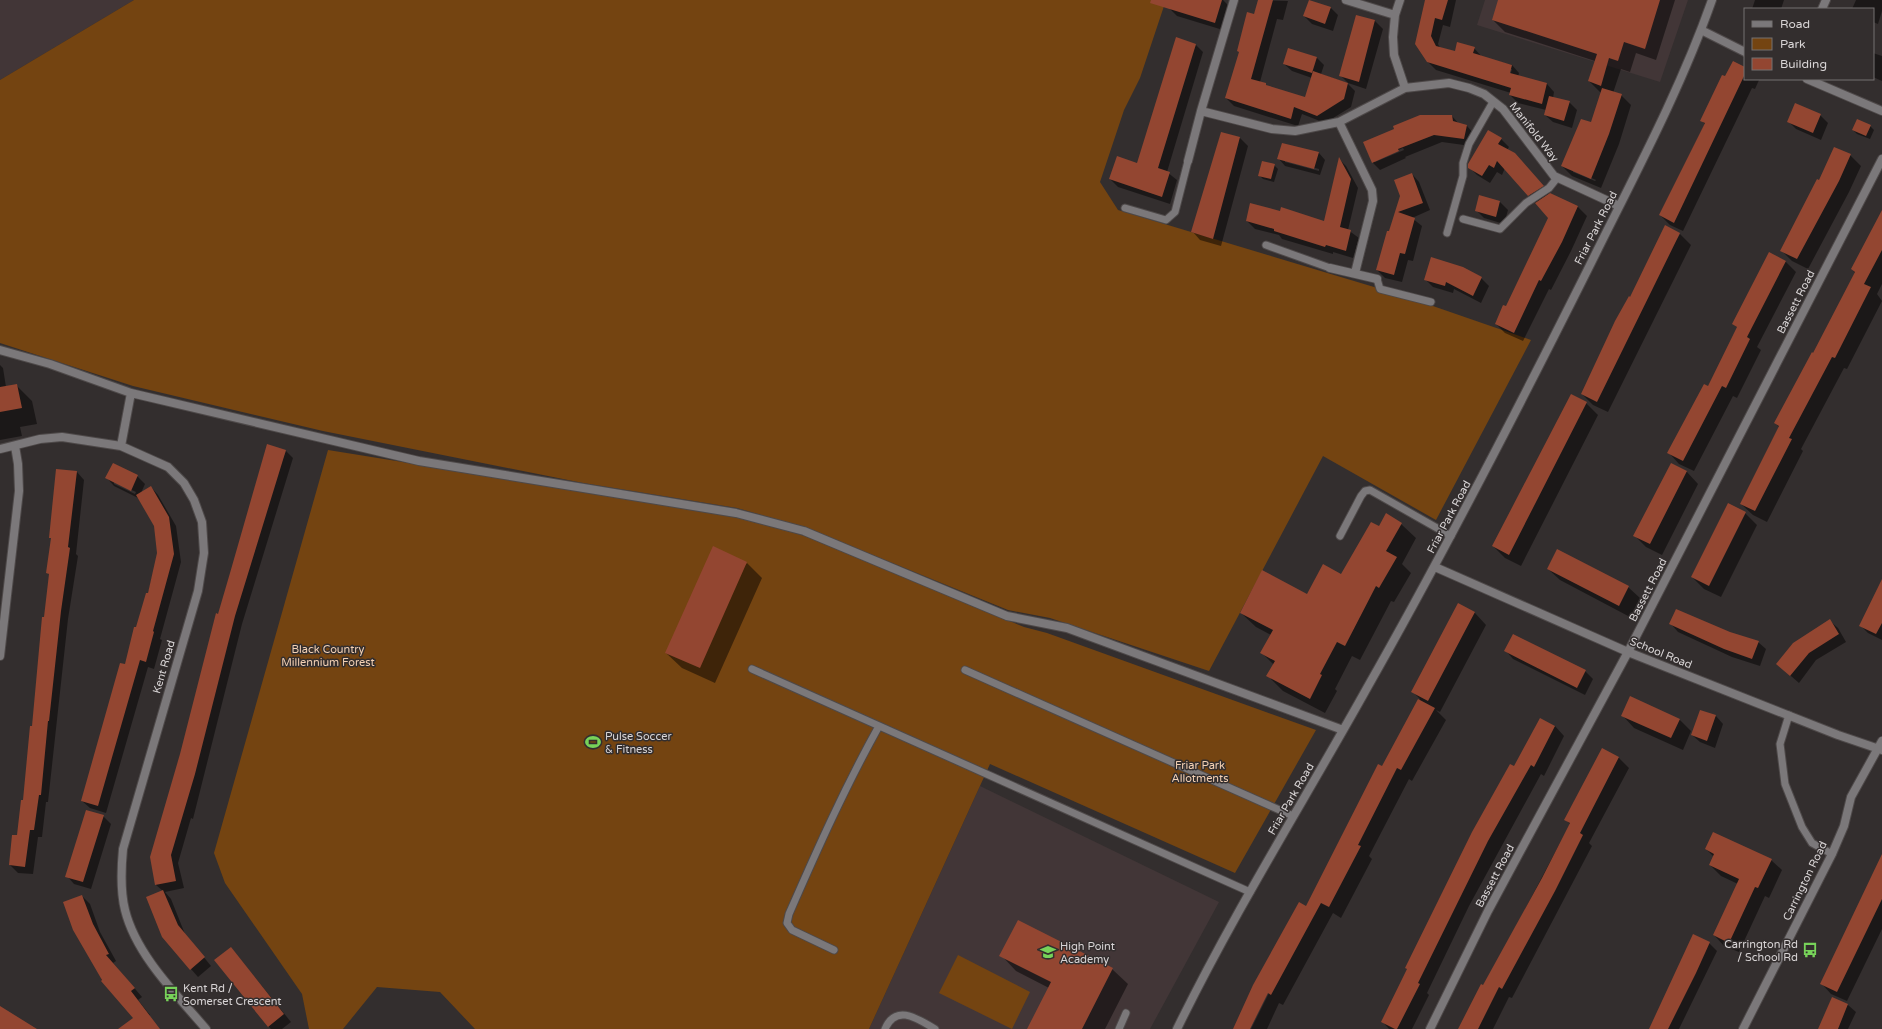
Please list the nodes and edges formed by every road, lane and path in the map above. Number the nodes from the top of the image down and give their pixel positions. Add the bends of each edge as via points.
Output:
1 (1234, 0) edge
2 (1346, 0) edge
3 (1400, 0) edge
4 (1712, 0) edge
5 (1396, 15) junction
6 (1701, 30) junction
7 (1744, 52) edge
8 (1809, 80) edge
9 (1405, 88) junction
10 (1493, 102) junction
11 (1201, 111) junction
12 (1882, 111) edge
13 (1339, 122) junction
14 (1882, 159) edge
15 (1188, 161) joint
16 (1557, 178) junction
17 (1619, 206) junction
18 (1125, 208) dead end
19 (1463, 219) dead end
20 (1447, 233) dead end
21 (1266, 244) dead end
22 (1330, 268) joint
23 (1355, 273) junction
24 (1377, 279) joint
25 (1431, 302) dead end
26 (0, 350) edge
27 (131, 393) junction
28 (15, 446) junction
29 (121, 446) junction
30 (0, 449) edge
31 (1340, 536) dead end
32 (1452, 536) junction
33 (1435, 567) junction
34 (1628, 652) junction
35 (0, 656) edge
36 (752, 669) dead end
37 (965, 670) dead end
38 (1789, 714) junction
39 (879, 726) junction
40 (1342, 730) junction
41 (1881, 747) edge
42 (1293, 816) junction
43 (1832, 854) junction
44 (1250, 892) junction
45 (834, 950) dead end
46 (1126, 1013) dead end
47 (203, 1026) edge
48 (193, 1029) edge
49 (885, 1029) edge
50 (935, 1029) edge
51 (1119, 1029) edge
52 (1177, 1029) edge
53 (1430, 1029) edge
54 (1743, 1029) edge

1 - 11 street
2 - 5 street
3 - 5 street
4 - 6 street, Friar Park Road
5 - 9 street via 1394,55
6 - 7 street
6 - 17 street, Friar Park Road via 1647,151
8 - 12 street
9 - 10 street, Manifold Way via 1449,83 1484,94
9 - 13 street
10 - 16 street, Manifold Way via 1503,109
10 - 20 lane via 1469,144
11 - 13 street via 1294,132
11 - 15 street
13 - 23 street via 1372,190 1373,201
14 - 34 street, Bassett Road
15 - 18 lane via 1175,212 1166,220
16 - 17 street, Manifold Way
16 - 19 lane via 1549,188 1526,203 1500,229
17 - 32 street, Friar Park Road
21 - 22 lane
22 - 23 street
23 - 24 street
24 - 25 lane via 1380,289
26 - 27 street via 50,364
27 - 29 street
27 - 40 street via 419,461 736,512 804,531 1007,616 1067,628
28 - 29 street, Kent Road via 40,439 62,437
28 - 30 street, Kent Road
28 - 35 street via 19,491
29 - 47 street, Kent Road via 168,467 184,482 202,522 204,553 198,591 123,849 120,876 125,911 140,947
31 - 32 lane via 1361,496 1370,490
32 - 33 street, Friar Park Road
33 - 34 street, School Road
33 - 40 street, Friar Park Road
34 - 38 street, School Road
34 - 53 street, Bassett Road via 1488,911
36 - 39 lane
37 - 42 lane
38 - 41 street, School Road via 1838,735
38 - 43 lane via 1780,744 1785,784 1802,827 1812,843
39 - 44 lane
39 - 45 lane via 856,767 787,923 792,930
40 - 42 street, Friar Park Road
41 - 43 street, Carrington Road via 1851,797 1844,826
42 - 44 street, Friar Park Road
43 - 54 street, Carrington Road
44 - 52 street, Friar Park Road
46 - 51 lane
47 - 48 street
49 - 50 lane via 894,1016 901,1015 914,1017

